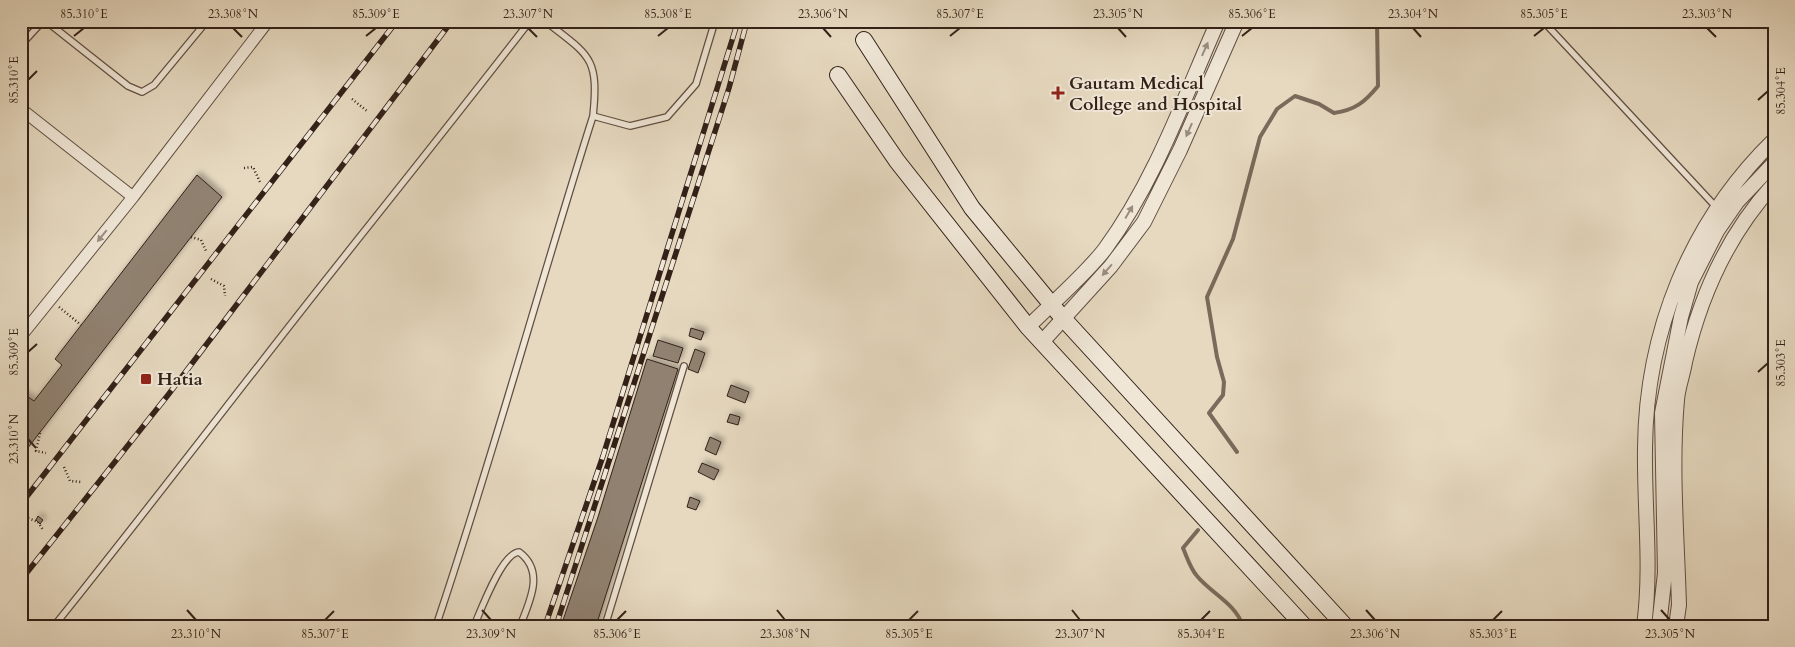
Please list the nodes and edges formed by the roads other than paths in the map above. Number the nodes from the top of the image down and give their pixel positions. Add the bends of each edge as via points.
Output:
1 (44, 21) edge
2 (207, 21) edge
3 (268, 21) edge
4 (530, 21) edge
5 (545, 21) edge
6 (715, 21) edge
7 (1218, 21) edge
8 (1237, 21) edge
9 (1543, 21) edge
10 (864, 40) dead end
11 (21, 45) edge
12 (838, 74) dead end
13 (22, 110) edge
14 (593, 116) junction
15 (1774, 140) edge
16 (1774, 163) edge
17 (1774, 184) edge
18 (133, 197) junction
19 (1717, 208) junction
20 (1051, 304) junction
21 (1063, 319) junction
22 (1028, 327) junction
23 (21, 336) edge
24 (1042, 342) junction
25 (684, 366) dead end
26 (54, 626) edge
27 (436, 626) edge
28 (474, 626) edge
29 (520, 626) edge
30 (605, 626) edge
31 (1304, 626) edge
32 (1345, 626) edge
33 (1644, 626) edge
34 (1660, 626) edge
35 (1676, 626) edge

1 - 2 lane via 128,86 142,92 154,85
1 - 11 lane
3 - 18 street
4 - 26 lane
5 - 14 lane via 579,47 590,63 596,83
6 - 14 lane via 696,84 667,117 630,126
20 -> 7 street via 1104,250 1129,214 1154,166
8 -> 21 street via 1144,222 1111,266
9 - 19 lane
10 - 20 main road via 972,208
12 - 22 main road via 897,161
13 - 18 street
14 - 27 lane via 531,313 476,508
15 - 19 street via 1748,166
16 - 34 street via 1737,202 1717,231 1691,282 1681,317 1662,413 1665,573
17 - 35 street via 1725,252 1708,289 1689,345 1677,398 1675,456 1679,605
18 -> 23 street
19 - 33 street via 1702,230 1672,294 1654,353 1646,403 1648,596
20 - 21 main road
20 - 22 street
21 - 24 street
21 - 32 main road
22 - 24 main road
24 - 31 main road
25 - 30 lane
28 - 29 lane via 505,561 519,552 531,563 535,582

